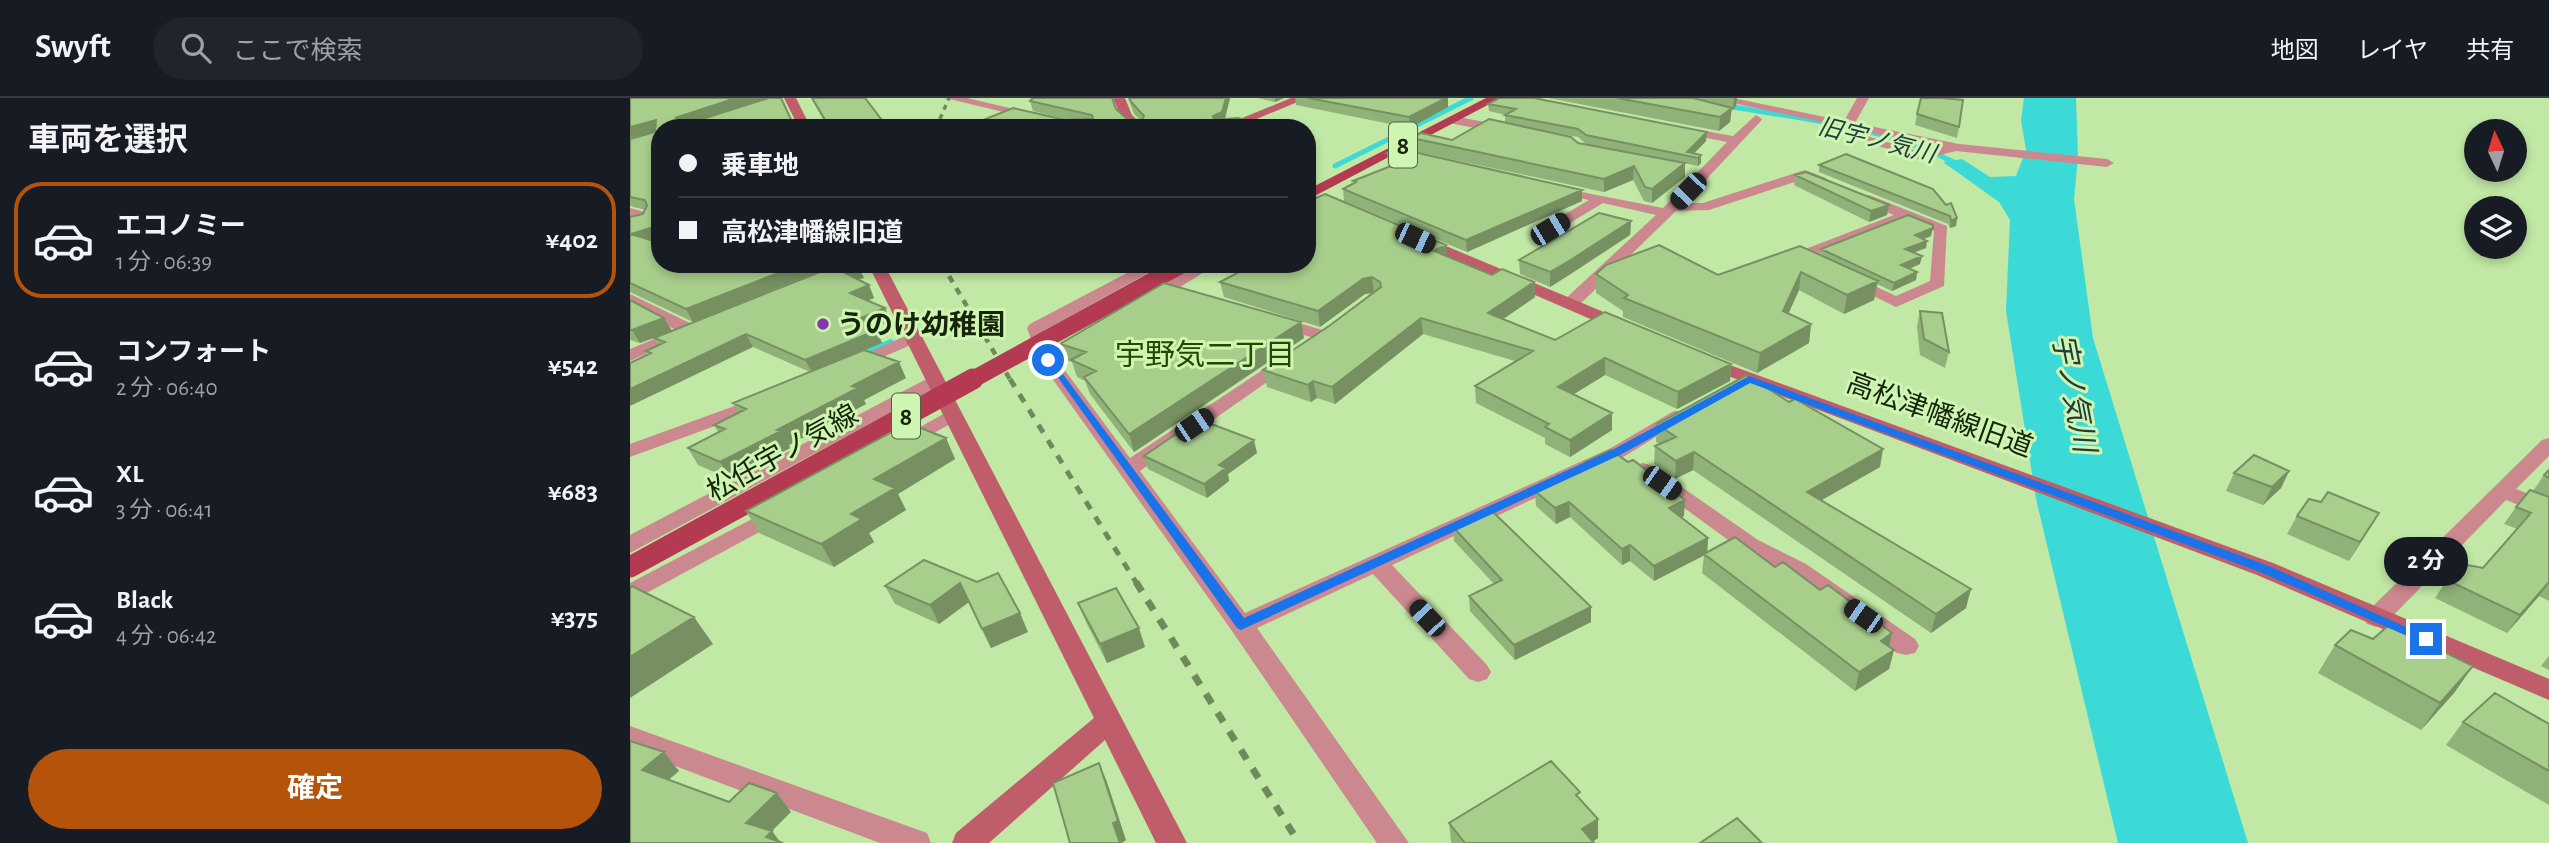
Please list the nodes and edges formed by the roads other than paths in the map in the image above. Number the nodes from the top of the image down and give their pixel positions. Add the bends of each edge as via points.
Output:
1 (951, 98) edge
2 (1119, 98) edge
3 (1301, 98) edge
4 (1495, 98) edge
5 (1716, 98) edge
6 (1863, 98) edge
7 (785, 99) edge
8 (1704, 108) edge
9 (799, 119) edge
10 (1047, 119) edge
11 (1129, 119) edge
12 (1247, 119) edge
13 (1756, 119) junction
14 (1453, 120) junction
15 (1850, 123) junction
16 (1672, 128) edge
17 (1516, 132) edge
18 (1737, 140) junction
19 (1953, 150) junction
20 (1392, 151) junction
21 (1417, 156) edge
22 (2104, 163) dead end
23 (1539, 185) edge
24 (1316, 198) edge
25 (1600, 200) junction
26 (1669, 210) junction
27 (630, 212) edge
28 (1907, 215) junction
29 (630, 225) edge
30 (1550, 229) dead end
31 (1401, 231) edge
32 (881, 273) edge
33 (1139, 273) edge
34 (1167, 273) edge
35 (1193, 273) edge
36 (1166, 288) junction
37 (1193, 296) edge
38 (630, 299) edge
39 (1570, 304) junction
40 (1353, 315) edge
41 (1258, 316) edge
42 (1324, 336) junction
43 (1647, 336) edge
44 (912, 338) junction
45 (1685, 352) edge
46 (630, 356) edge
47 (1048, 360) junction
48 (836, 371) edge
49 (1749, 379) junction
50 (934, 381) junction
51 (1725, 392) edge
52 (786, 393) edge
53 (1700, 405) edge
54 (952, 415) junction
55 (2549, 443) edge
56 (630, 451) edge
57 (1618, 452) junction
58 (880, 455) edge
59 (1128, 470) junction
60 (2502, 491) junction
61 (797, 501) edge
62 (2549, 510) edge
63 (630, 545) edge
64 (1376, 563) junction
65 (630, 567) edge
66 (630, 594) edge
67 (2376, 618) junction
68 (1241, 625) junction
69 (1906, 646) dead end
70 (1478, 672) dead end
71 (2549, 690) edge
72 (1109, 721) junction
73 (630, 737) edge
74 (916, 843) edge
75 (967, 843) edge
76 (1172, 843) edge
77 (1394, 843) edge

1 - 10 street
2 - 11 street
3 - 12 street
4 - 14 main road, 8
5 - 15 street
6 - 15 street
7 - 9 street
8 - 13 street
13 - 18 street
13 - 19 street via 1875,141 1920,156
14 - 17 street
14 - 20 main road, 8
15 - 19 street
16 - 18 street
18 - 26 street via 1697,173
19 - 22 street
20 - 21 street
20 - 24 main road, 8
23 - 25 street
25 - 26 street
25 - 30 street
26 - 28 street via 1704,207 1805,174
26 - 39 street
27 - 29 street via 644,216
28 - 28 street via 1942,229 1938,283 1896,302 1800,256
31 - 39 street
32 - 44 street
33 - 47 street via 1036,328
34 - 65 main road, 松任宇ノ気線 / 8, bridge
35 - 36 street
36 - 37 street
36 - 47 street
38 - 46 street via 696,328
39 - 43 street
40 - 42 street
41 - 42 street
42 - 59 street
44 - 48 street
44 - 50 street
45 - 49 street, 高松津幡線旧道
47 - 59 street
49 - 51 street
49 - 67 street, 高松津幡線旧道 via 2265,569
50 - 54 street
50 - 63 street
52 - 56 street
53 - 57 street
54 - 58 street
54 - 72 street
55 - 60 street
57 - 64 street
57 - 69 street
59 - 68 street
60 - 62 street
60 - 67 street
61 - 66 street
64 - 68 street
64 - 70 street
67 - 71 street, 高松津幡線旧道
68 - 77 street
72 - 75 street
72 - 76 street
73 - 74 street

